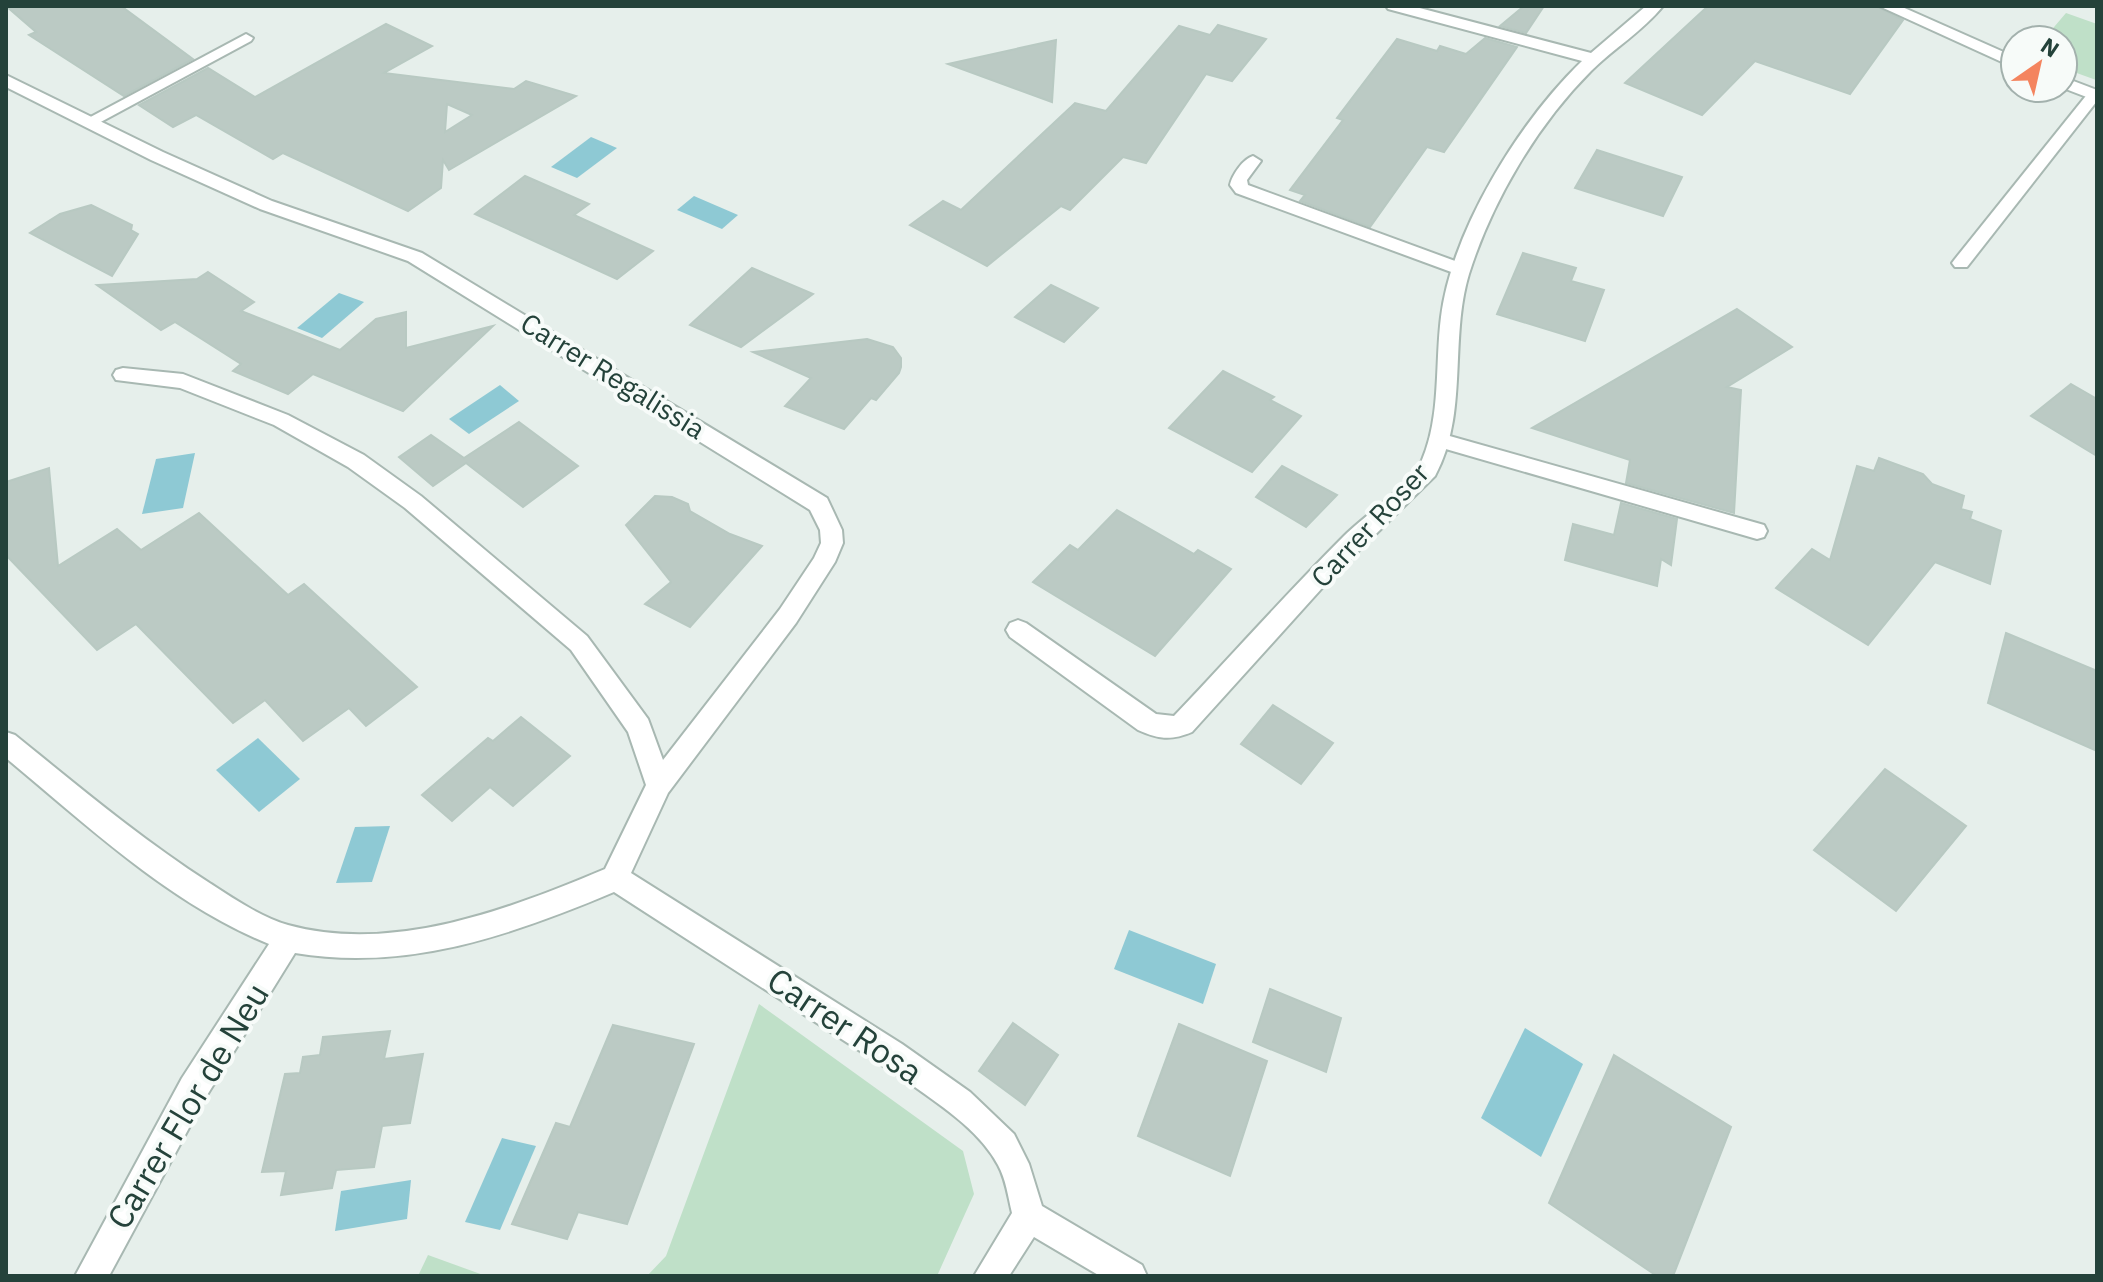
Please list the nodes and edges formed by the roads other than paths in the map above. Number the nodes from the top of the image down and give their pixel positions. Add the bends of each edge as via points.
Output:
1 (1394, 6) edge
2 (1655, 6) edge
3 (1887, 6) edge
4 (246, 38) dead end
5 (1999, 56) edge
6 (1595, 59) junction
7 (6, 80) edge
8 (2096, 95) edge
9 (91, 121) junction
10 (1253, 161) dead end
11 (1961, 263) dead end
12 (1460, 269) junction
13 (123, 375) dead end
14 (1439, 440) junction
15 (1757, 531) dead end
16 (1018, 630) dead end
17 (6, 743) edge
18 (659, 785) junction
19 (615, 878) junction
20 (289, 938) junction
21 (1029, 1216) junction
22 (91, 1276) edge
23 (990, 1276) edge
24 (1131, 1276) edge

1 - 6 street
2 - 6 street, Carrer Roser
3 - 5 street
4 - 9 lane
6 - 12 street, Carrer Roser via 1550,109 1509,171
7 - 9 street, Carrer Regalissia
8 - 11 lane
9 - 18 street, Carrer Regalissia via 266,205 415,257 819,504 831,530 824,562
10 - 12 lane via 1239,179 1242,189
12 - 14 street, Carrer Roser via 1449,322
13 - 18 street via 183,381 281,420 356,461 413,502 579,643 639,727
14 - 15 lane
14 - 16 street, Carrer Roser via 1424,475 1373,521 1183,724 1172,729 1147,722
17 - 20 street via 181,880 235,914
18 - 19 street, Carrer Regalissia
19 - 20 street via 539,909 394,946 349,948
19 - 21 street, Carrer Rosa via 664,905 961,1106 999,1139 1019,1176
20 - 22 street, Carrer Flor de Neu via 193,1089
21 - 23 street
21 - 24 street

